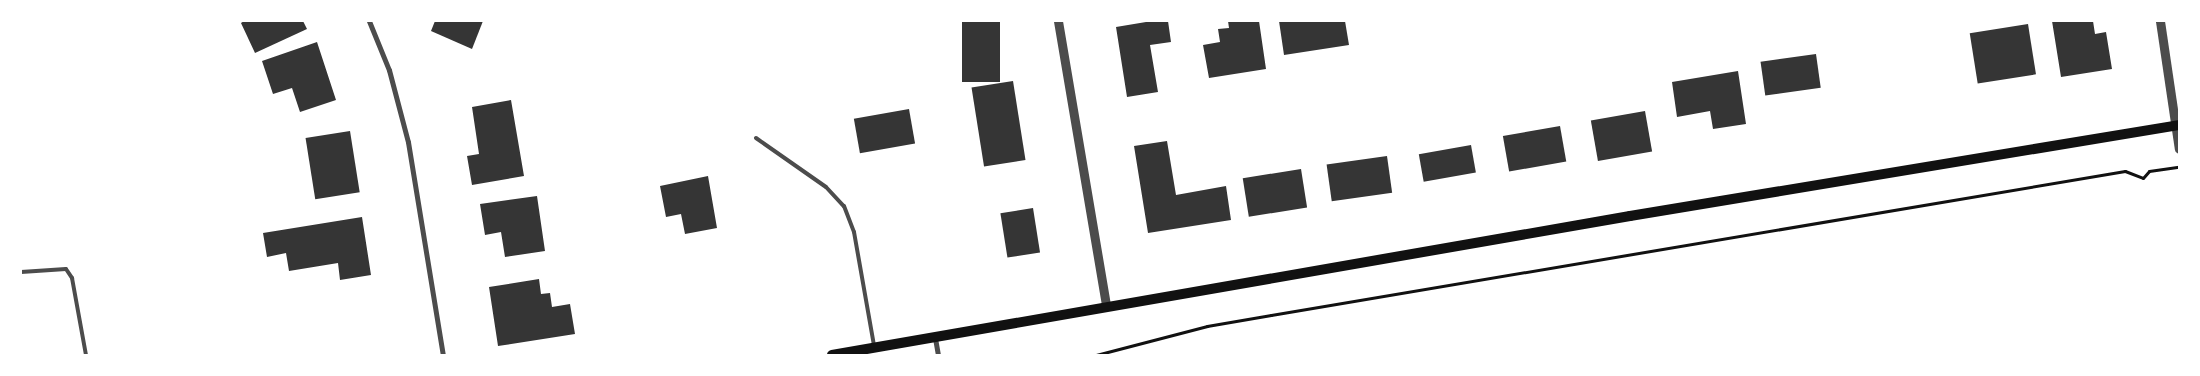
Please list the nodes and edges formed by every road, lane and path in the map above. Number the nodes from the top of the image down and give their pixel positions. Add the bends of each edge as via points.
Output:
1 (369, 21) edge
2 (1058, 21) edge
3 (2160, 21) edge
4 (2177, 125) edge
5 (756, 138) dead end
6 (2179, 149) edge
7 (2179, 167) edge
8 (21, 272) edge
9 (1106, 306) junction
10 (935, 338) junction
11 (874, 348) junction
12 (86, 355) edge
13 (443, 355) edge
14 (832, 355) edge
15 (938, 355) edge
16 (1096, 355) edge

1 - 13 street via 389,70 408,142
2 - 9 street
3 - 4 street
4 - 6 street
4 - 9 main road
5 - 11 lane via 826,187 844,206 854,232
7 - 16 path via 2149,171 2143,178 2125,171 1207,326
8 - 12 lane via 66,269 72,278
9 - 10 main road
10 - 11 main road
10 - 15 street
11 - 14 main road

